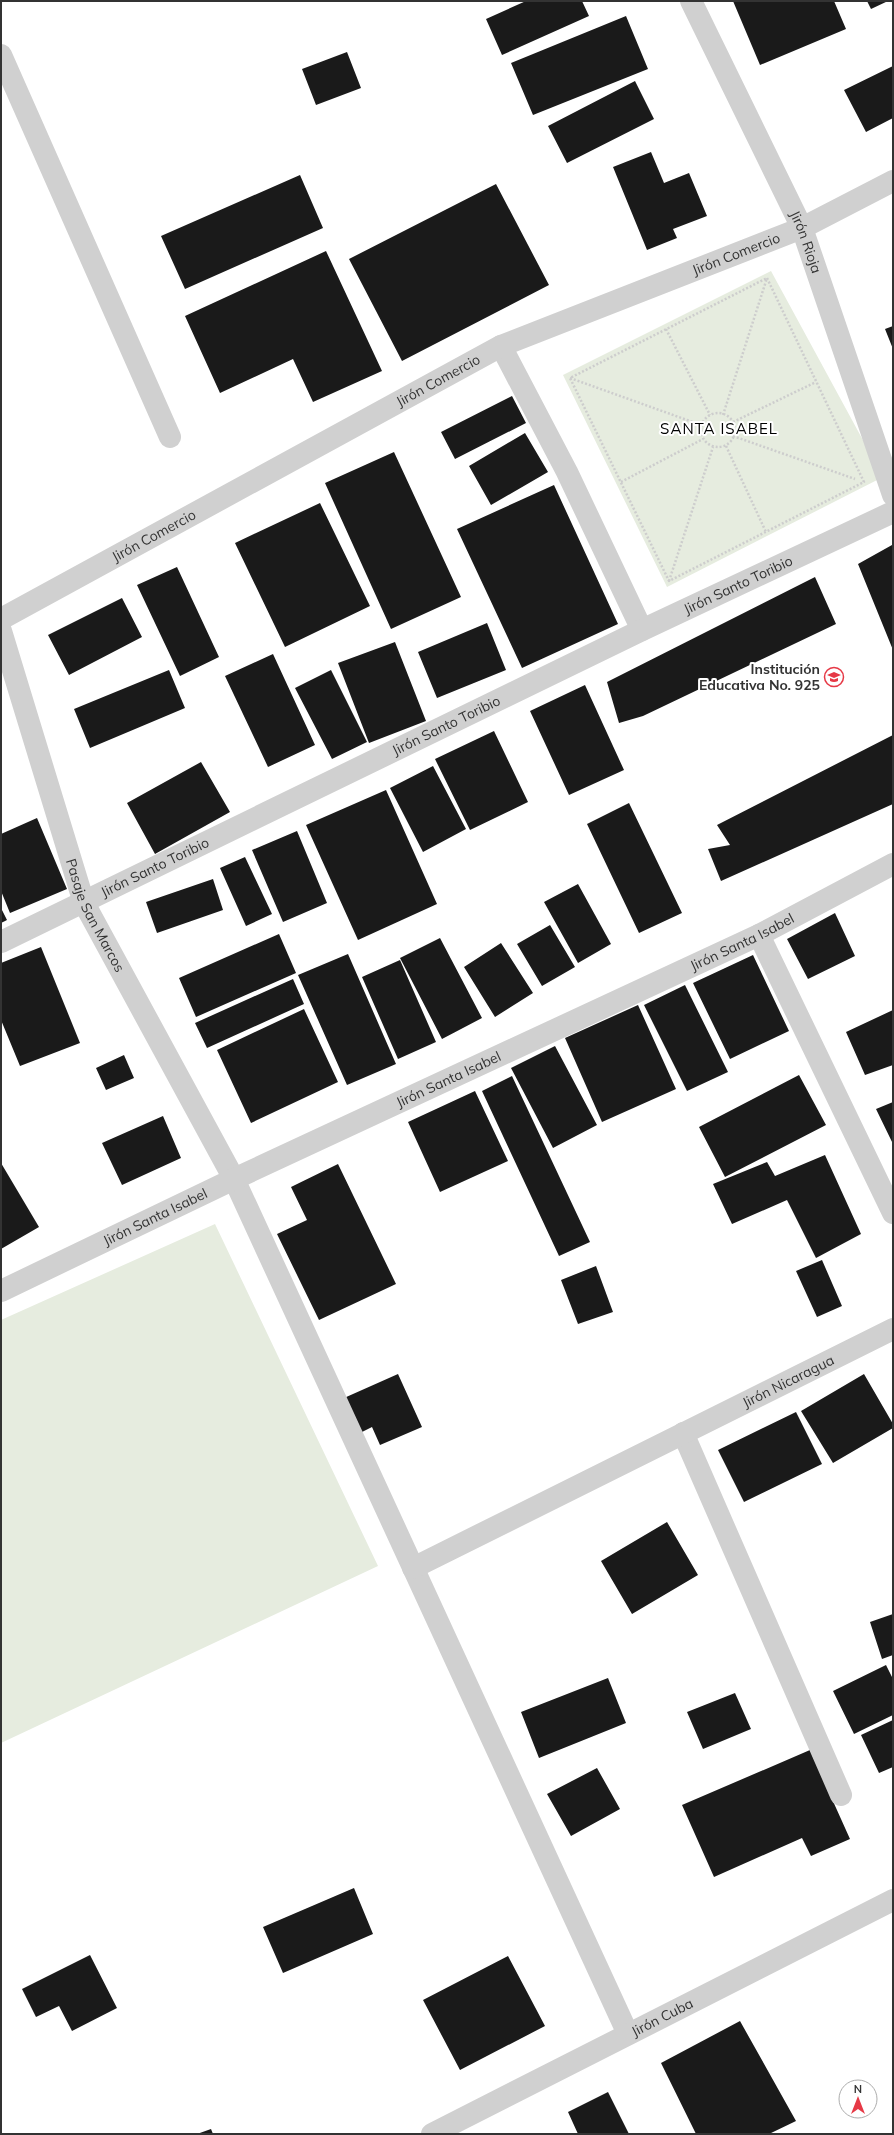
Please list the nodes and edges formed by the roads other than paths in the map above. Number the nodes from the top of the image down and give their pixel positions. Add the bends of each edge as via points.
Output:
1 (691, 1) edge
2 (1, 55) edge
3 (893, 181) edge
4 (802, 228) junction
5 (501, 346) junction
6 (170, 437) dead end
7 (893, 495) edge
8 (893, 512) edge
9 (1, 619) edge
10 (642, 630) junction
11 (1, 631) edge
12 (893, 864) edge
13 (84, 903) junction
14 (759, 935) junction
15 (1, 942) edge
16 (234, 1179) junction
17 (893, 1213) edge
18 (1, 1290) edge
19 (893, 1329) edge
20 (683, 1433) junction
21 (413, 1568) junction
22 (841, 1796) dead end
23 (893, 1900) edge
24 (628, 2034) junction
25 (432, 2134) edge

1 - 4 street, Jirón Rioja
2 - 6 street
3 - 4 street, Jirón Comercio
4 - 5 street, Jirón Comercio
4 - 7 street, Jirón Rioja
5 - 9 street, Jirón Comercio
5 - 10 street via 567,472
8 - 10 street, Jirón Santo Toribio
10 - 13 street, Jirón Santo Toribio
11 - 13 street, Pasaje San Marcos
12 - 14 street, Jirón Santa Isabel
13 - 15 street, Jirón Santo Toribio
13 - 16 street, Pasaje San Marcos
14 - 16 street, Jirón Santa Isabel
14 - 17 street
16 - 18 street, Jirón Santa Isabel
16 - 21 street, Pasaje San Marcos
19 - 20 street, Jirón Nicaragua
20 - 21 street, Jirón Nicaragua
20 - 22 street
21 - 24 street, Pasaje San Marcos
23 - 24 street, Jirón Cuba
24 - 25 street, Jirón Cuba

